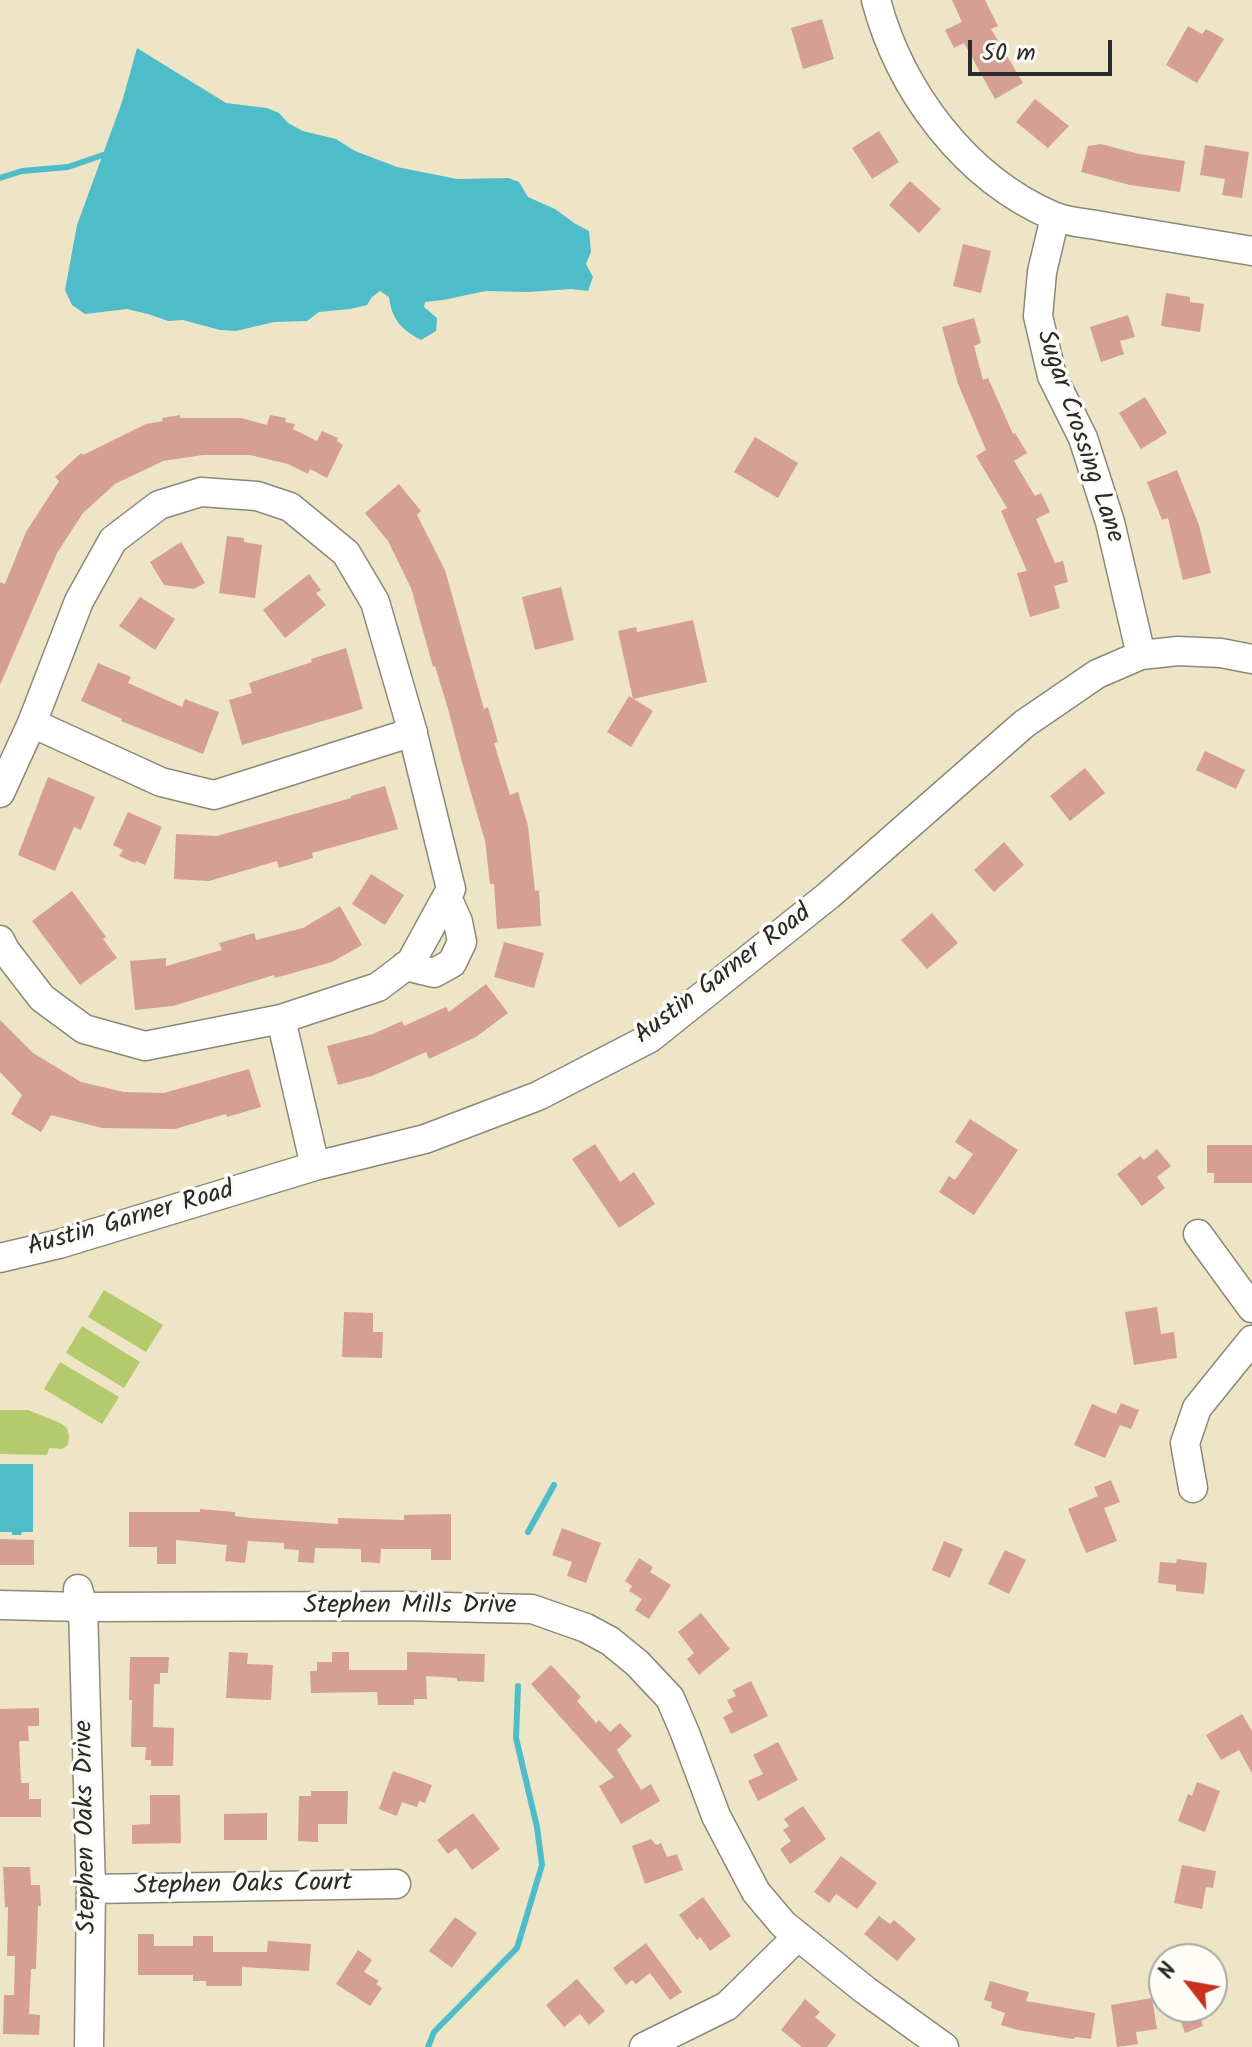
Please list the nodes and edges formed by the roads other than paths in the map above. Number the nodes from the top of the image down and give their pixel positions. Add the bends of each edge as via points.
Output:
1 (876, 0) edge
2 (1055, 217) junction
3 (1252, 251) edge
4 (1141, 655) junction
5 (1252, 659) edge
6 (32, 723) junction
7 (413, 732) junction
8 (0, 793) edge
9 (0, 940) edge
10 (281, 1019) junction
11 (315, 1166) junction
12 (1198, 1234) dead end
13 (0, 1258) edge
14 (1252, 1308) edge
15 (1252, 1340) edge
16 (1193, 1488) dead end
17 (81, 1597) junction
18 (0, 1605) edge
19 (396, 1884) dead end
20 (91, 1889) junction
21 (798, 1936) junction
22 (89, 2047) edge
23 (644, 2047) edge
24 (944, 2047) edge

1 - 2 street via 910,83 948,138 1001,187
2 - 3 street
2 - 4 street, Sugar Crossing Lane via 1038,316 1052,376 1083,438 1110,522
4 - 5 street, Austin Garner Road via 1178,651
4 - 11 street, Austin Garner Road via 1097,674 1024,724 829,895 650,1038 538,1096 425,1139
6 - 7 street via 161,782 214,795
6 - 7 street via 79,601 113,540 159,505 201,492 257,496 290,507 346,553 375,602
6 - 8 street
7 - 10 street via 451,889 411,962 378,987
9 - 10 street via 42,998 84,1029 145,1046
10 - 11 street
11 - 13 street, Austin Garner Road
12 - 14 street
15 - 16 street via 1197,1408 1185,1443
17 - 18 street, Stephen Mills Drive
17 - 20 street, Stephen Oaks Drive
17 - 21 street, Stephen Mills Drive via 532,1609 586,1628 637,1663 670,1698 716,1816 756,1892
19 - 20 street, Stephen Oaks Court
20 - 22 street, Stephen Oaks Drive
21 - 23 street via 727,2006
21 - 24 street, Stephen Mills Drive

